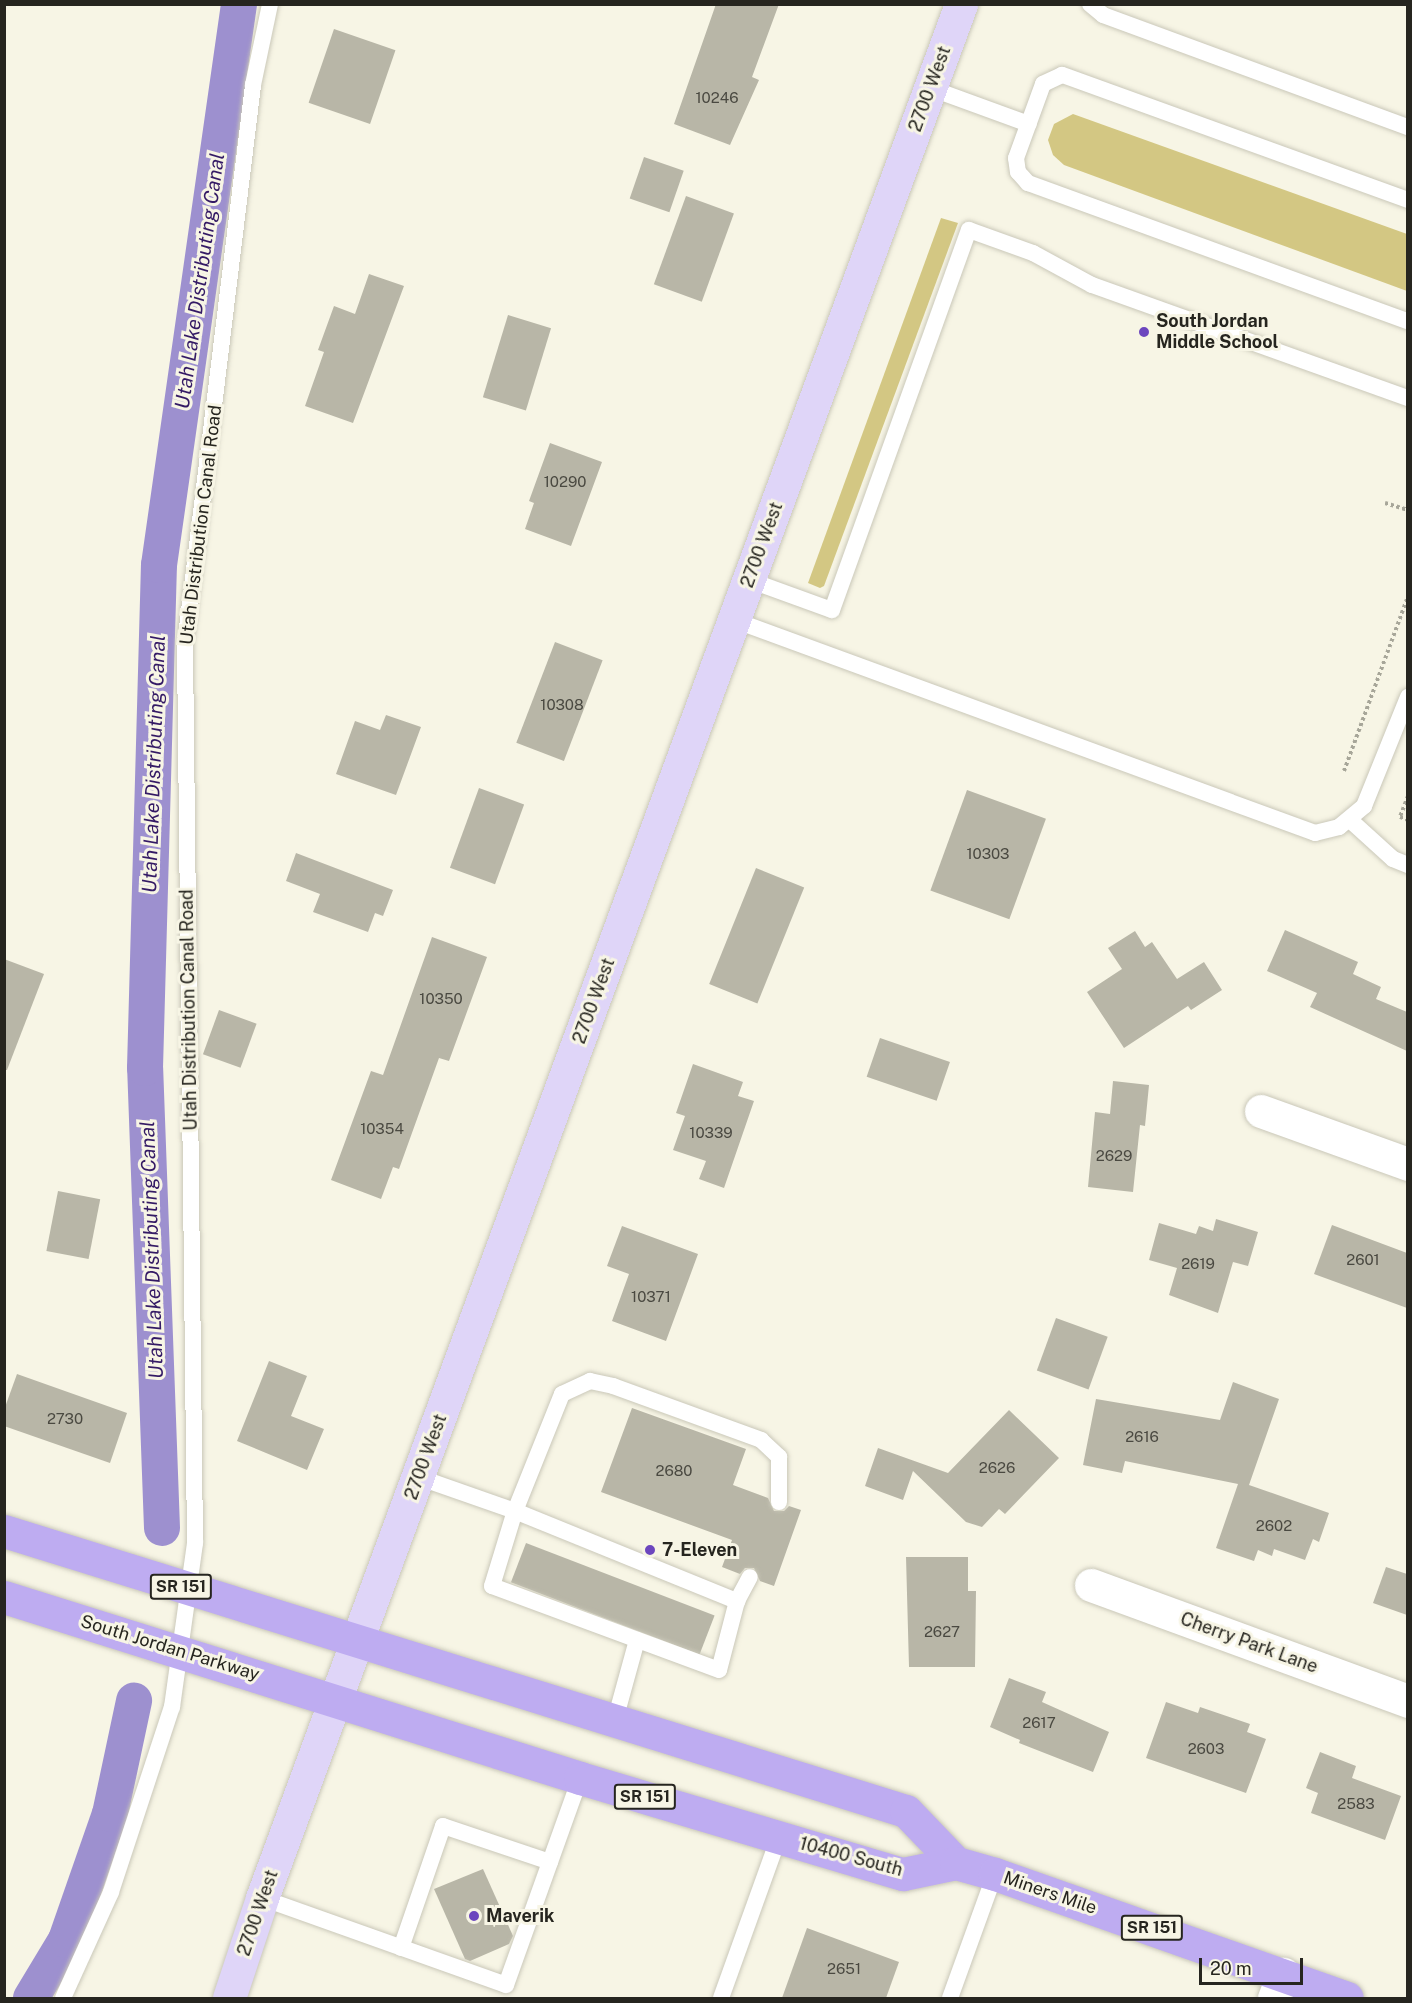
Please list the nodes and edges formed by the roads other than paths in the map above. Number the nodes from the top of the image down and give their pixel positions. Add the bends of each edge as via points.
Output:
1 (270, 4) edge
2 (961, 4) edge
3 (1090, 4) edge
4 (930, 88) junction
5 (1029, 124) junction
6 (1407, 127) edge
7 (1407, 200) edge
8 (1407, 321) edge
9 (1407, 398) edge
10 (749, 580) junction
11 (734, 620) junction
12 (1407, 697) edge
13 (1350, 820) junction
14 (1407, 865) edge
15 (1262, 1110) dead end
16 (1407, 1164) edge
17 (418, 1477) junction
18 (779, 1502) dead end
19 (515, 1511) junction
20 (4, 1532) edge
21 (750, 1577) dead end
22 (1091, 1585) dead end
23 (188, 1589) junction
24 (4, 1597) edge
25 (737, 1601) junction
26 (358, 1640) junction
27 (637, 1640) junction
28 (179, 1651) junction
29 (335, 1701) junction
30 (1407, 1701) edge
31 (615, 1720) junction
32 (580, 1778) junction
33 (779, 1837) junction
34 (550, 1862) junction
35 (957, 1863) junction
36 (995, 1874) junction
37 (262, 1898) junction
38 (401, 1948) junction
39 (1279, 1986) edge
40 (63, 1998) edge
41 (229, 1998) edge
42 (721, 1998) edge
43 (950, 1998) edge
44 (1347, 1998) edge

1 - 23 lane, Utah Distribution Canal Road via 253,85 185,644 195,1543
2 - 4 main road, 2700 West
3 - 6 lane via 1103,15
4 - 5 lane
4 - 10 main road, 2700 West
5 - 7 lane via 1043,84 1062,75
5 - 8 lane via 1016,165 1028,183
9 - 10 lane via 1092,285 1033,253 969,230 832,610
10 - 11 main road, 2700 West
11 - 13 lane via 1315,833 1332,830
11 - 17 main road, 2700 West
12 - 13 lane via 1370,797
13 - 14 lane via 1393,860
15 - 16 street
17 - 19 lane
17 - 26 main road, 2700 West
18 - 19 lane via 779,1457 760,1440 590,1381 562,1394
19 - 25 lane
19 - 27 lane via 492,1586
20 - 23 main road, SR 151
21 - 25 lane
22 - 30 street, Cherry Park Lane
23 - 26 main road, SR 151
23 - 28 lane, Utah Distribution Canal Road
24 - 28 main road, South Jordan Parkway / SR 151
25 - 27 lane via 719,1670
26 - 29 main road, 2700 West
26 - 31 main road, SR 151
27 - 31 lane
28 - 29 main road, South Jordan Parkway / SR 151
28 - 40 lane, Utah Distribution Canal Road via 172,1707 111,1892
29 - 32 main road, 10400 South / SR 151
29 - 37 main road, 2700 West
31 - 35 main road, SR 151 via 906,1811
32 - 33 main road, 10400 South / SR 151
32 - 34 lane
33 - 35 main road, 10400 South / SR 151 via 903,1874
33 - 42 lane
34 - 38 lane via 443,1826
34 - 38 lane via 506,1985
35 - 36 main road, Miners Mile / SR 151
36 - 39 main road, Miners Mile / SR 151
36 - 43 lane
37 - 38 lane
37 - 41 main road, 2700 West
39 - 44 main road, Miners Mile / SR 151

